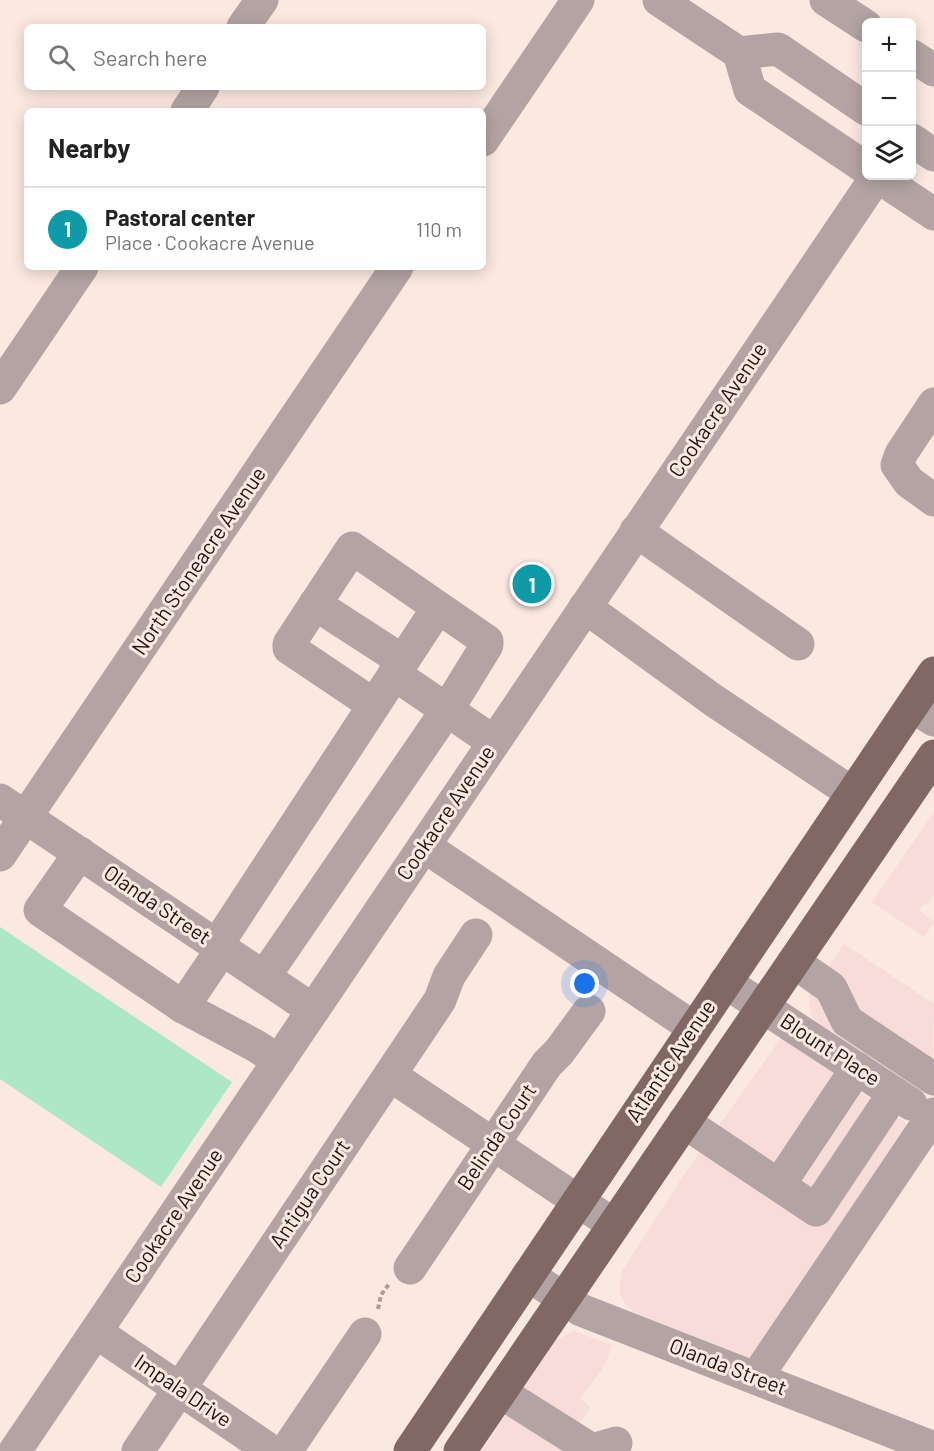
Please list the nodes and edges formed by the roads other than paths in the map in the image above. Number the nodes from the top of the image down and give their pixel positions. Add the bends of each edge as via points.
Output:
1 (262, 0) edge
2 (578, 0) edge
3 (659, 0) edge
4 (826, 0) edge
5 (862, 23) edge
6 (245, 24) edge
7 (739, 53) junction
8 (916, 59) edge
9 (934, 70) edge
10 (201, 90) edge
11 (862, 107) edge
12 (189, 108) edge
13 (486, 136) edge
14 (862, 165) edge
15 (874, 180) edge
16 (883, 180) edge
17 (934, 213) edge
18 (80, 270) edge
19 (395, 270) edge
20 (0, 388) edge
21 (934, 404) edge
22 (932, 492) edge
23 (636, 531) junction
24 (315, 604) junction
25 (585, 607) junction
26 (437, 609) junction
27 (798, 644) dead end
28 (398, 668) junction
29 (934, 673) edge
30 (374, 705) junction
31 (447, 710) junction
32 (923, 713) edge
33 (494, 742) junction
34 (934, 756) edge
35 (852, 793) junction
36 (13, 808) edge
37 (424, 846) junction
38 (80, 853) junction
39 (0, 855) edge
40 (476, 935) dead end
41 (220, 947) junction
42 (794, 962) junction
43 (264, 977) junction
44 (725, 982) junction
45 (183, 1007) junction
46 (763, 1007) junction
47 (313, 1010) junction
48 (589, 1011) dead end
49 (694, 1028) junction
50 (882, 1044) junction
51 (279, 1061) junction
52 (860, 1071) junction
53 (390, 1075) junction
54 (934, 1079) edge
55 (894, 1093) junction
56 (933, 1117) edge
57 (684, 1122) junction
58 (493, 1144) junction
59 (779, 1185) junction
60 (578, 1201) junction
61 (614, 1225) junction
62 (410, 1268) road end
63 (528, 1275) junction
64 (564, 1299) junction
65 (96, 1332) junction
66 (365, 1334) road end
67 (756, 1378) junction
68 (180, 1389) junction
69 (500, 1392) junction
70 (616, 1443) dead end
71 (934, 1448) edge
72 (15, 1451) edge
73 (138, 1451) edge
74 (271, 1451) edge
75 (286, 1451) edge
76 (410, 1451) edge
77 (460, 1451) edge

1 - 6 street
2 - 13 street
3 - 7 street
4 - 5 street
7 - 11 street via 778,50
7 - 14 street via 750,90
8 - 9 street
10 - 12 street
15 - 23 street, Cookacre Avenue
16 - 17 street
18 - 20 street
19 - 36 street, North Stoneacre Avenue
21 - 22 street via 897,465 909,482
23 - 25 street, Cookacre Avenue
23 - 27 street
24 - 26 street via 352,548
24 - 28 street
24 - 30 street via 289,648
25 - 33 street, Cookacre Avenue
25 - 35 street via 713,700
26 - 28 street
26 - 31 street via 487,641 485,652
28 - 30 street
28 - 31 street
29 - 32 main road, Atlantic Avenue
30 - 41 street
31 - 33 street
31 - 43 street
32 - 35 main road, Atlantic Avenue
33 - 37 street, Cookacre Avenue
34 - 42 main road
35 - 44 main road, Atlantic Avenue
36 - 38 street, Olanda Street
36 - 39 street, North Stoneacre Avenue
37 - 47 street, Cookacre Avenue
37 - 49 street
38 - 41 street, Olanda Street
38 - 45 street via 40,910
40 - 53 street, Antigua Court via 449,975 440,1000
41 - 43 street, Olanda Street
41 - 45 street
42 - 46 main road
42 - 50 street via 831,988 847,1020
43 - 47 street, Olanda Street
44 - 46 street, Blount Place
44 - 49 main road, Atlantic Avenue
45 - 51 street
46 - 52 street, Blount Place
46 - 57 main road
47 - 51 street, Cookacre Avenue
48 - 58 street, Belinda Court via 547,1064
49 - 60 main road, Atlantic Avenue
50 - 52 street
50 - 54 street
51 - 65 street, Cookacre Avenue
52 - 55 street, Blount Place
52 - 59 street
53 - 58 street
53 - 68 street, Antigua Court
55 - 56 street, Blount Place
55 - 59 street via 816,1210
56 - 67 street
57 - 59 street
57 - 61 main road
58 - 60 street
58 - 62 street, Belinda Court
60 - 61 street
60 - 63 main road, Atlantic Avenue
61 - 64 main road
63 - 64 street, Olanda Street
63 - 76 main road, Atlantic Avenue
64 - 67 street, Olanda Street via 581,1310
64 - 69 main road
65 - 68 street, Impala Drive
65 - 72 street, Cookacre Avenue
66 - 75 street
67 - 71 street, Olanda Street
68 - 73 street, Antigua Court
68 - 74 street, Impala Drive
69 - 70 street via 592,1450
69 - 77 main road

